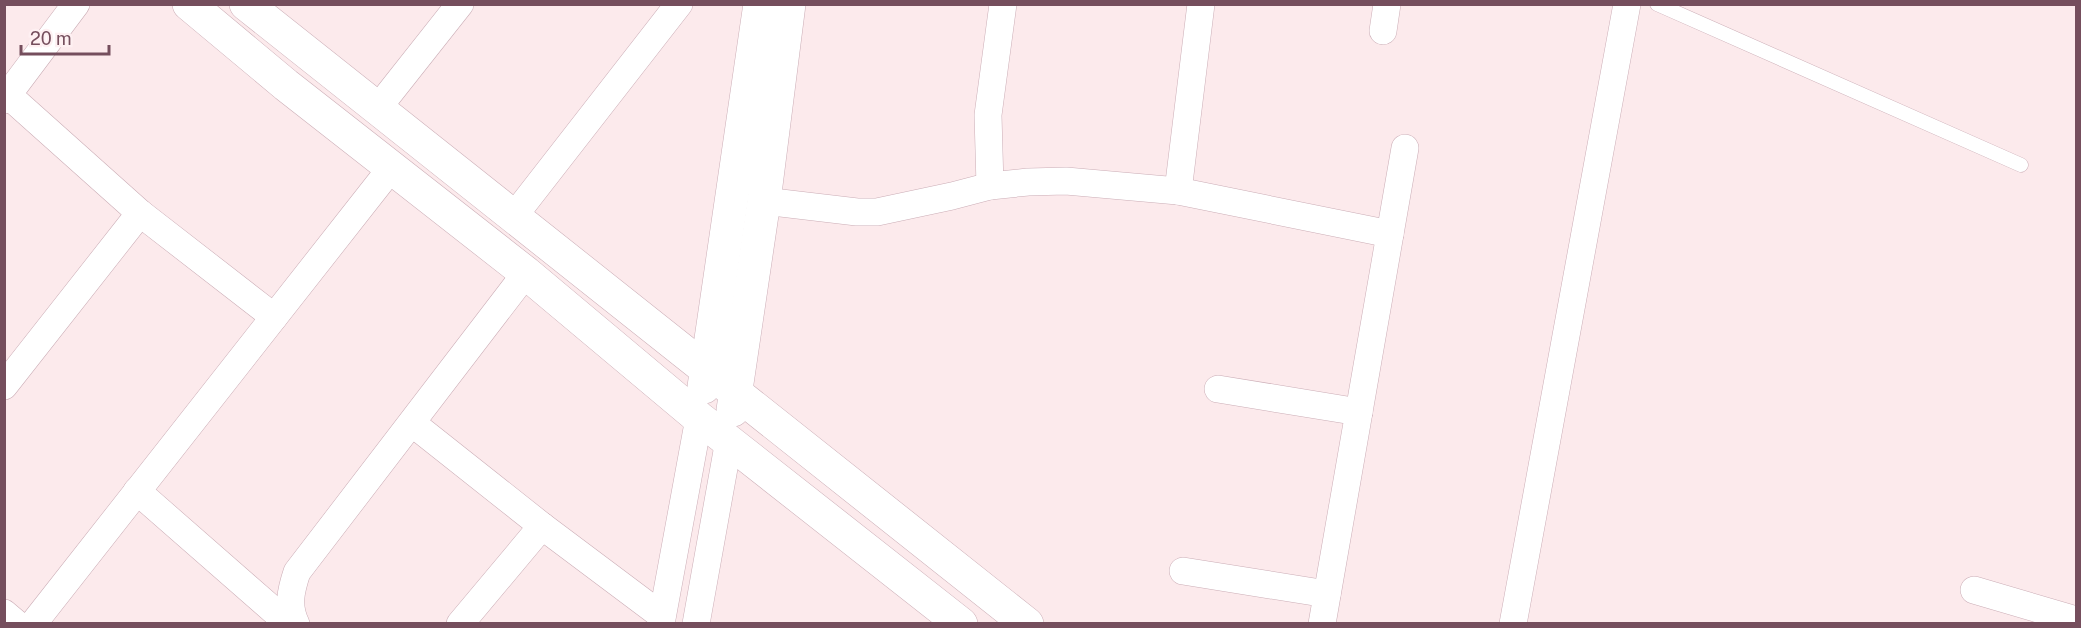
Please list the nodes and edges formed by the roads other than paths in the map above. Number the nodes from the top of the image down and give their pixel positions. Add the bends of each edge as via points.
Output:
1 (76, 4) edge
2 (189, 4) edge
3 (246, 4) edge
4 (460, 4) edge
5 (679, 4) edge
6 (760, 4) edge
7 (789, 4) edge
8 (1003, 4) edge
9 (1201, 4) edge
10 (1387, 4) edge
11 (1628, 4) edge
12 (1657, 4) edge
13 (1383, 31) dead end
14 (6, 97) edge
15 (377, 109) junction
16 (1405, 148) dead end
17 (2021, 165) dead end
18 (392, 167) junction
19 (990, 186) junction
20 (1179, 191) junction
21 (764, 201) junction
22 (140, 213) junction
23 (514, 216) junction
24 (1390, 234) junction
25 (526, 273) junction
26 (274, 317) junction
27 (707, 369) junction
28 (4, 386) edge
29 (1218, 390) dead end
30 (736, 392) junction
31 (1359, 412) junction
32 (699, 418) junction
33 (412, 423) junction
34 (729, 440) junction
35 (137, 491) junction
36 (542, 526) junction
37 (1183, 571) dead end
38 (1974, 590) dead end
39 (1327, 594) junction
40 (4, 613) edge
41 (661, 620) edge
42 (2076, 620) edge
43 (17, 624) edge
44 (33, 624) edge
45 (289, 624) edge
46 (296, 624) edge
47 (460, 624) edge
48 (696, 624) edge
49 (961, 624) edge
50 (1027, 624) edge
51 (1322, 624) edge
52 (1513, 624) edge

1 - 14 street
2 - 18 street
3 - 15 street
4 - 15 street
5 - 23 street
6 - 27 street
7 - 21 street
8 - 19 street via 988,115
9 - 20 street
10 - 13 street
11 - 52 street
12 - 17 lane
14 - 22 street
15 - 23 street
16 - 24 street
18 - 25 street
18 - 26 street
19 - 20 street via 1066,181
19 - 21 street via 876,212
20 - 24 street
21 - 30 street
22 - 26 street
22 - 28 street
23 - 27 street
24 - 31 street
25 - 32 street
25 - 33 street
26 - 35 street
27 - 30 street
27 - 32 street
29 - 31 street
30 - 34 street
30 - 50 street
31 - 39 street
32 - 34 street
32 - 41 street
33 - 36 street
33 - 46 street via 297,572 290,595
34 - 48 street
34 - 49 street
35 - 44 street
35 - 45 street
36 - 41 street
36 - 47 street
37 - 39 street
38 - 42 street
39 - 51 street
40 - 43 street

